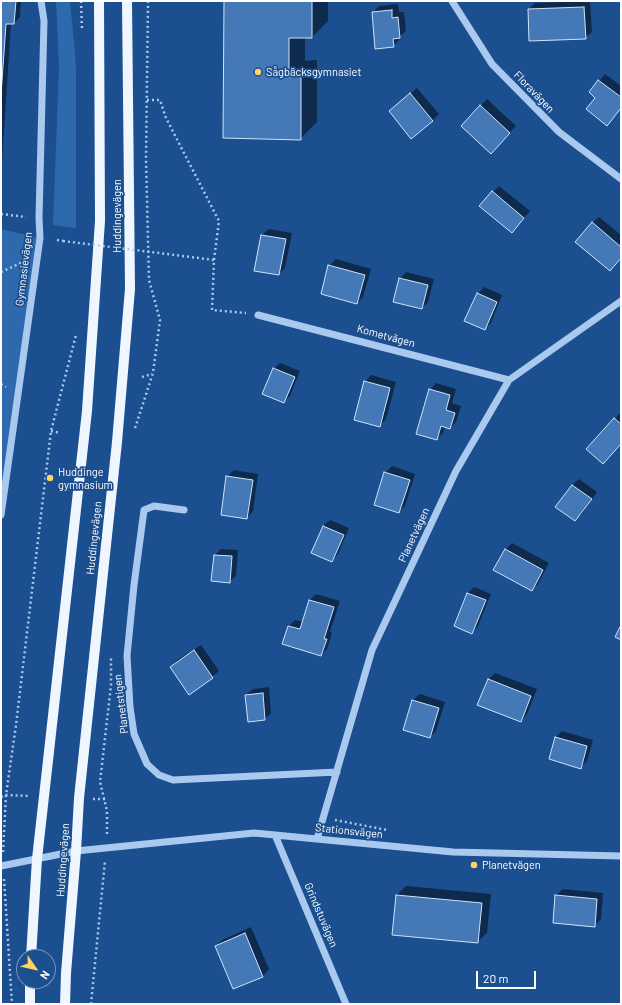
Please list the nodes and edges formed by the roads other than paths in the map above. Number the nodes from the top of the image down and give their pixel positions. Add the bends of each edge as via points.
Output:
1 (41, 1) edge
2 (99, 1) edge
3 (127, 1) edge
4 (452, 1) edge
5 (621, 179) edge
6 (621, 301) edge
7 (258, 314) road end
8 (509, 380) junction
9 (184, 510) dead end
10 (1, 515) edge
11 (337, 772) junction
12 (275, 835) junction
13 (317, 839) junction
14 (76, 851) junction
15 (621, 856) edge
16 (37, 859) junction
17 (1, 866) edge
18 (31, 949) edge
19 (30, 989) edge
20 (30, 1004) edge
21 (65, 1004) edge
22 (346, 1004) edge

1 - 10 street, Gymnasievägen via 44,21 40,238
2 - 16 main road, Huddingevägen via 100,220 88,403
3 - 14 main road, Huddingevägen via 130,289 117,442 79,798
4 - 5 street, Floravägen via 492,64 559,132
6 - 8 street, Planetvägen
7 - 8 street, Kometvägen
8 - 11 street, Planetvägen via 456,471 372,650
9 - 11 street, Planetstigen via 154,506 144,510 127,656 134,734 147,764 159,775 173,780
11 - 13 street, Planetvägen
12 - 13 street, Stationsvägen
12 - 14 street, Stationsvägen via 254,833
12 - 22 street, Grindstuvägen
13 - 15 street, Stationsvägen via 453,852
14 - 16 street, Stationsvägen
14 - 21 main road, Huddingevägen
16 - 17 street, Stationsvägen
16 - 18 main road, Huddingevägen
19 - 20 main road

